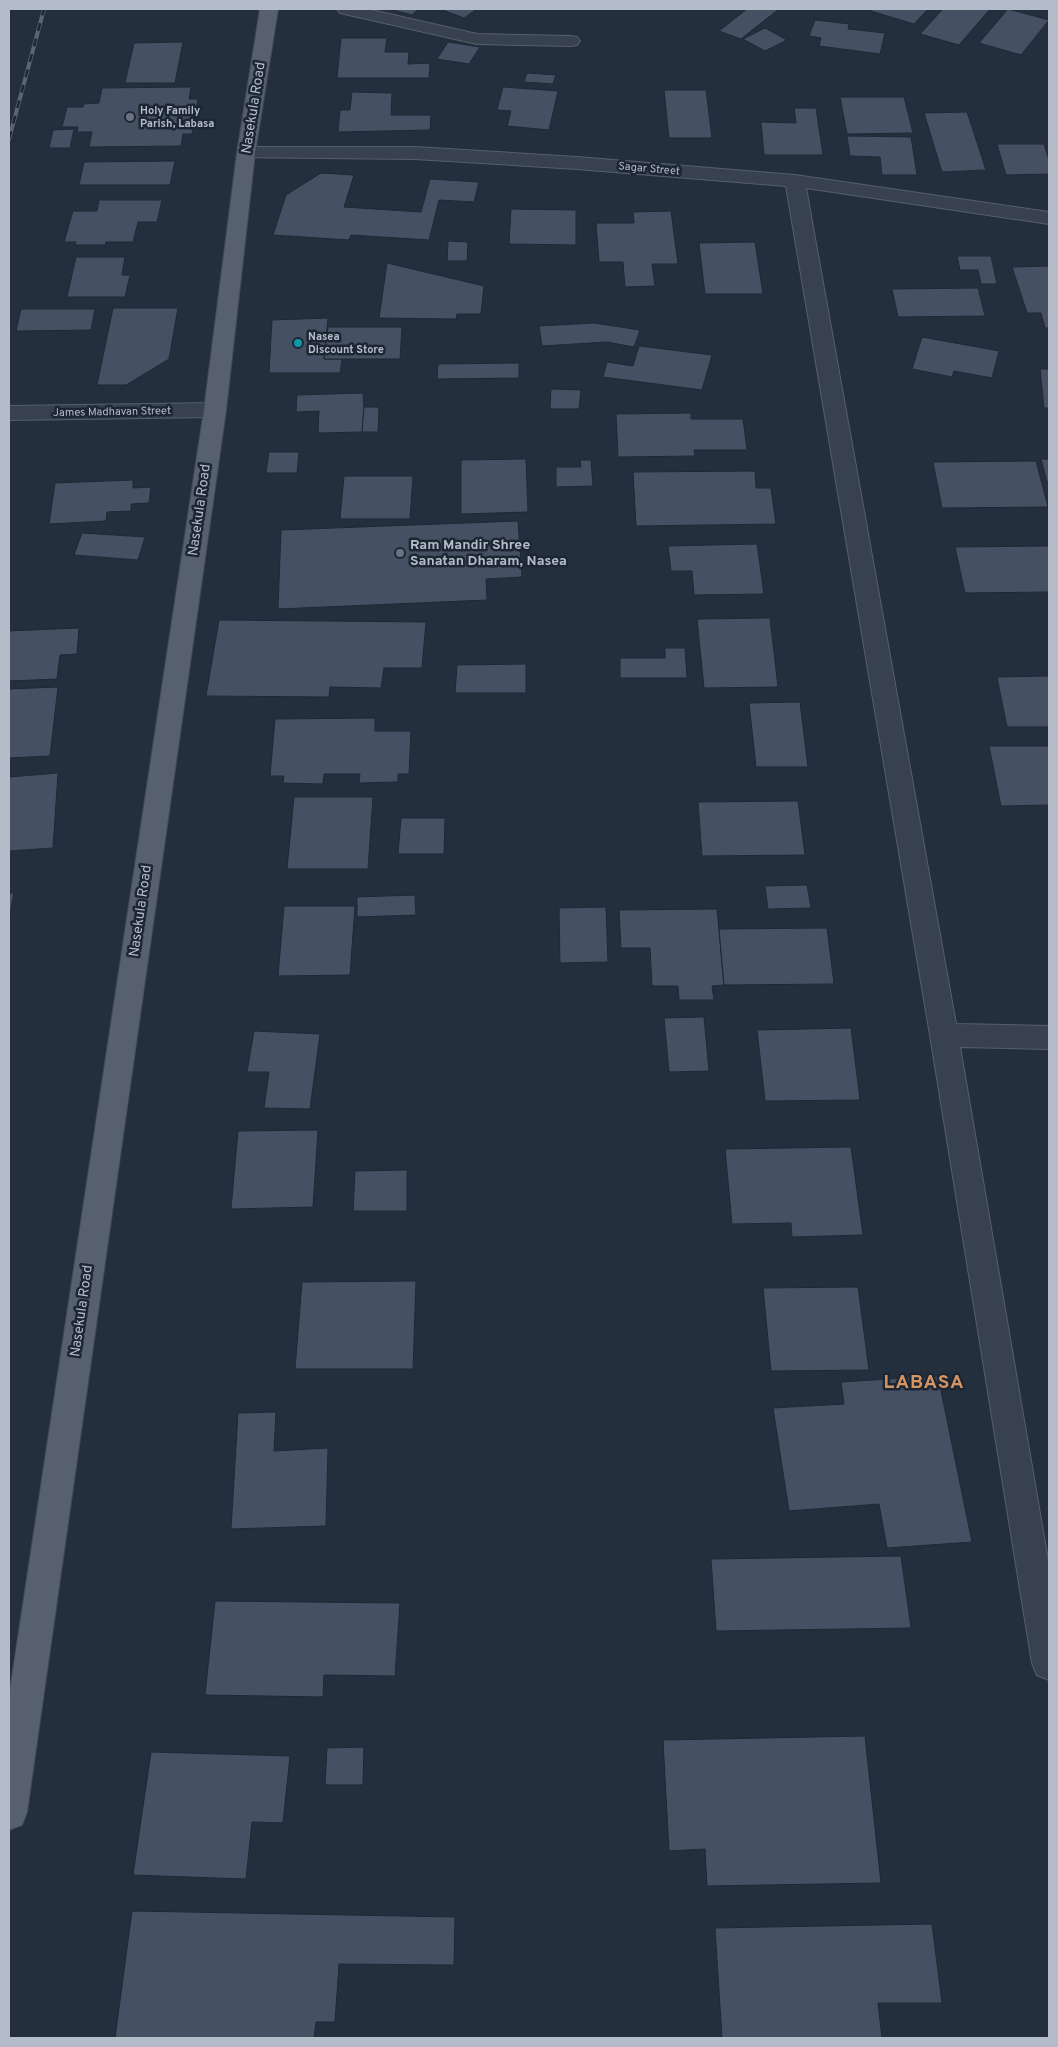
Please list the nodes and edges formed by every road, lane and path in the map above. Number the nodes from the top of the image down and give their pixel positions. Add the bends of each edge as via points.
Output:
1 (269, 9) edge
2 (346, 9) edge
3 (571, 41) dead end
4 (246, 153) junction
5 (795, 181) junction
6 (1049, 218) edge
7 (215, 410) junction
8 (9, 413) edge
9 (944, 1035) junction
10 (1049, 1037) edge
11 (1049, 1663) edge
12 (9, 1812) edge

1 - 4 main road, Nasekula Road
2 - 3 street via 477,39
4 - 5 street, Sagar Street via 415,153 577,162
4 - 7 main road, Nasekula Road
5 - 6 street, Sagar Street
5 - 9 street
7 - 8 street, James Madhavan Street
7 - 12 main road, Nasekula Road
9 - 10 street
9 - 11 street

